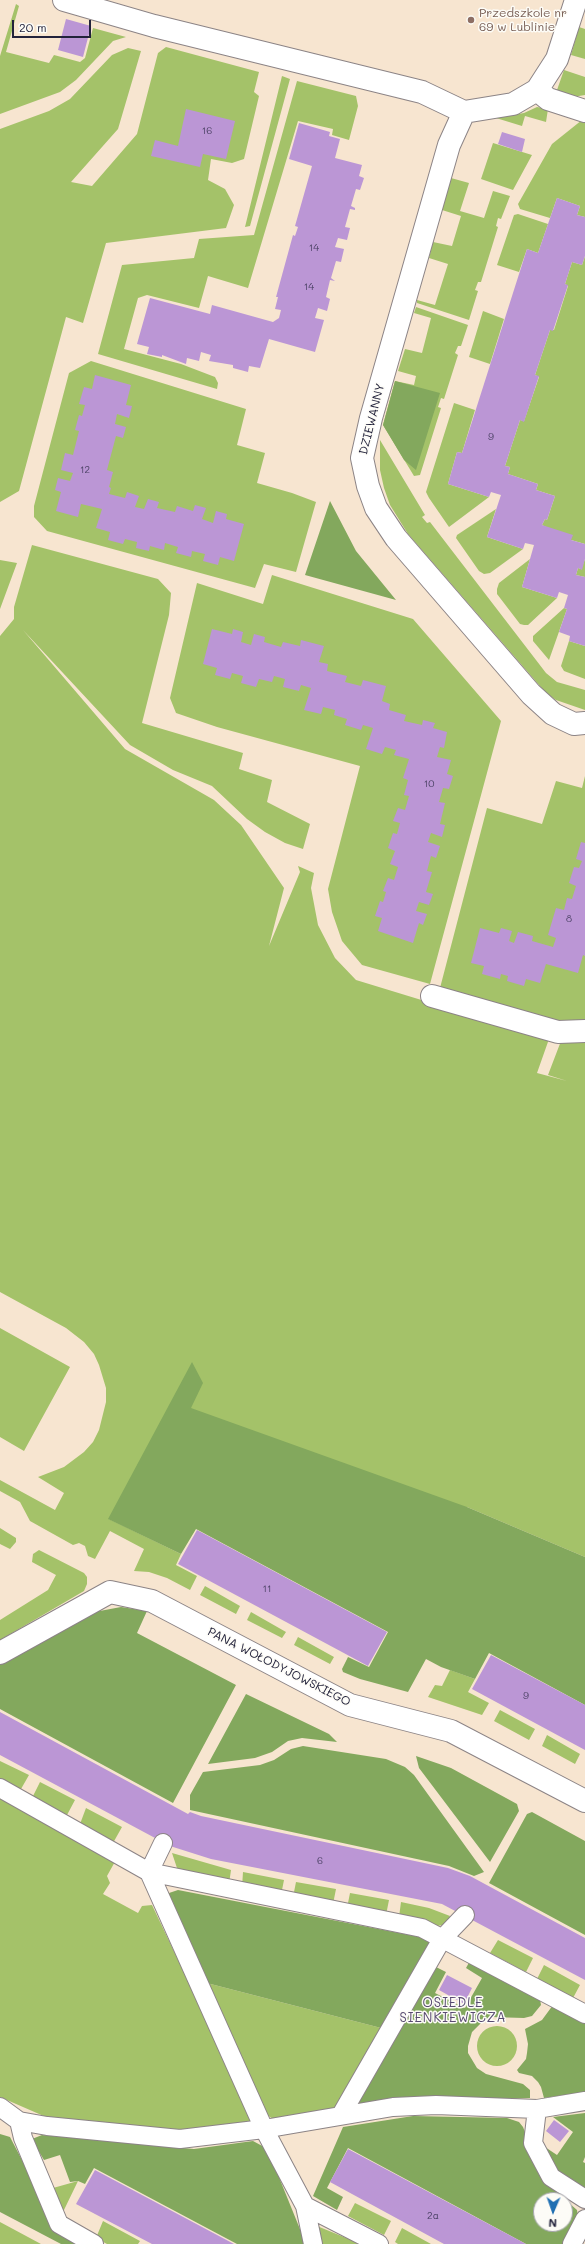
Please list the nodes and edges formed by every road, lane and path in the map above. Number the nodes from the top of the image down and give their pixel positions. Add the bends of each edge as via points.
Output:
1 (64, 0) edge
2 (576, 0) edge
3 (537, 90) junction
4 (585, 111) edge
5 (464, 112) junction
6 (585, 724) edge
7 (432, 996) dead end
8 (585, 1031) edge
9 (0, 1653) edge
10 (0, 1788) edge
11 (585, 1801) edge
12 (163, 1843) dead end
13 (148, 1872) junction
14 (465, 1915) dead end
15 (442, 1939) junction
16 (585, 2014) edge
17 (585, 2101) edge
18 (0, 2107) edge
19 (537, 2109) junction
20 (341, 2115) junction
21 (19, 2121) junction
22 (264, 2129) junction
23 (585, 2199) edge
24 (305, 2206) junction
25 (585, 2219) edge
26 (94, 2244) edge
27 (313, 2244) edge
28 (379, 2244) edge
29 (572, 2244) edge

1 - 5 street via 154,26 422,92
2 - 3 street via 557,59
3 - 4 street via 548,99
3 - 5 street via 513,104
5 - 6 street, DZIEWANNY via 449,145 371,418 362,458 376,508 396,538 531,694 553,714 574,724
7 - 8 street via 558,1032
9 - 11 street, PANA WOŁODYJOWSKIEGO via 110,1592 152,1601 350,1705 451,1731
10 - 13 street
12 - 13 street
13 - 15 street via 422,1928
13 - 22 street
14 - 15 street
15 - 16 street
15 - 20 street
17 - 19 street
18 - 21 street
19 - 20 street via 436,2105
19 - 23 street via 533,2143 551,2177
20 - 22 street
21 - 22 street via 180,2139
21 - 26 street via 23,2138 59,2224
22 - 24 street
24 - 27 street
24 - 28 street
25 - 29 street

